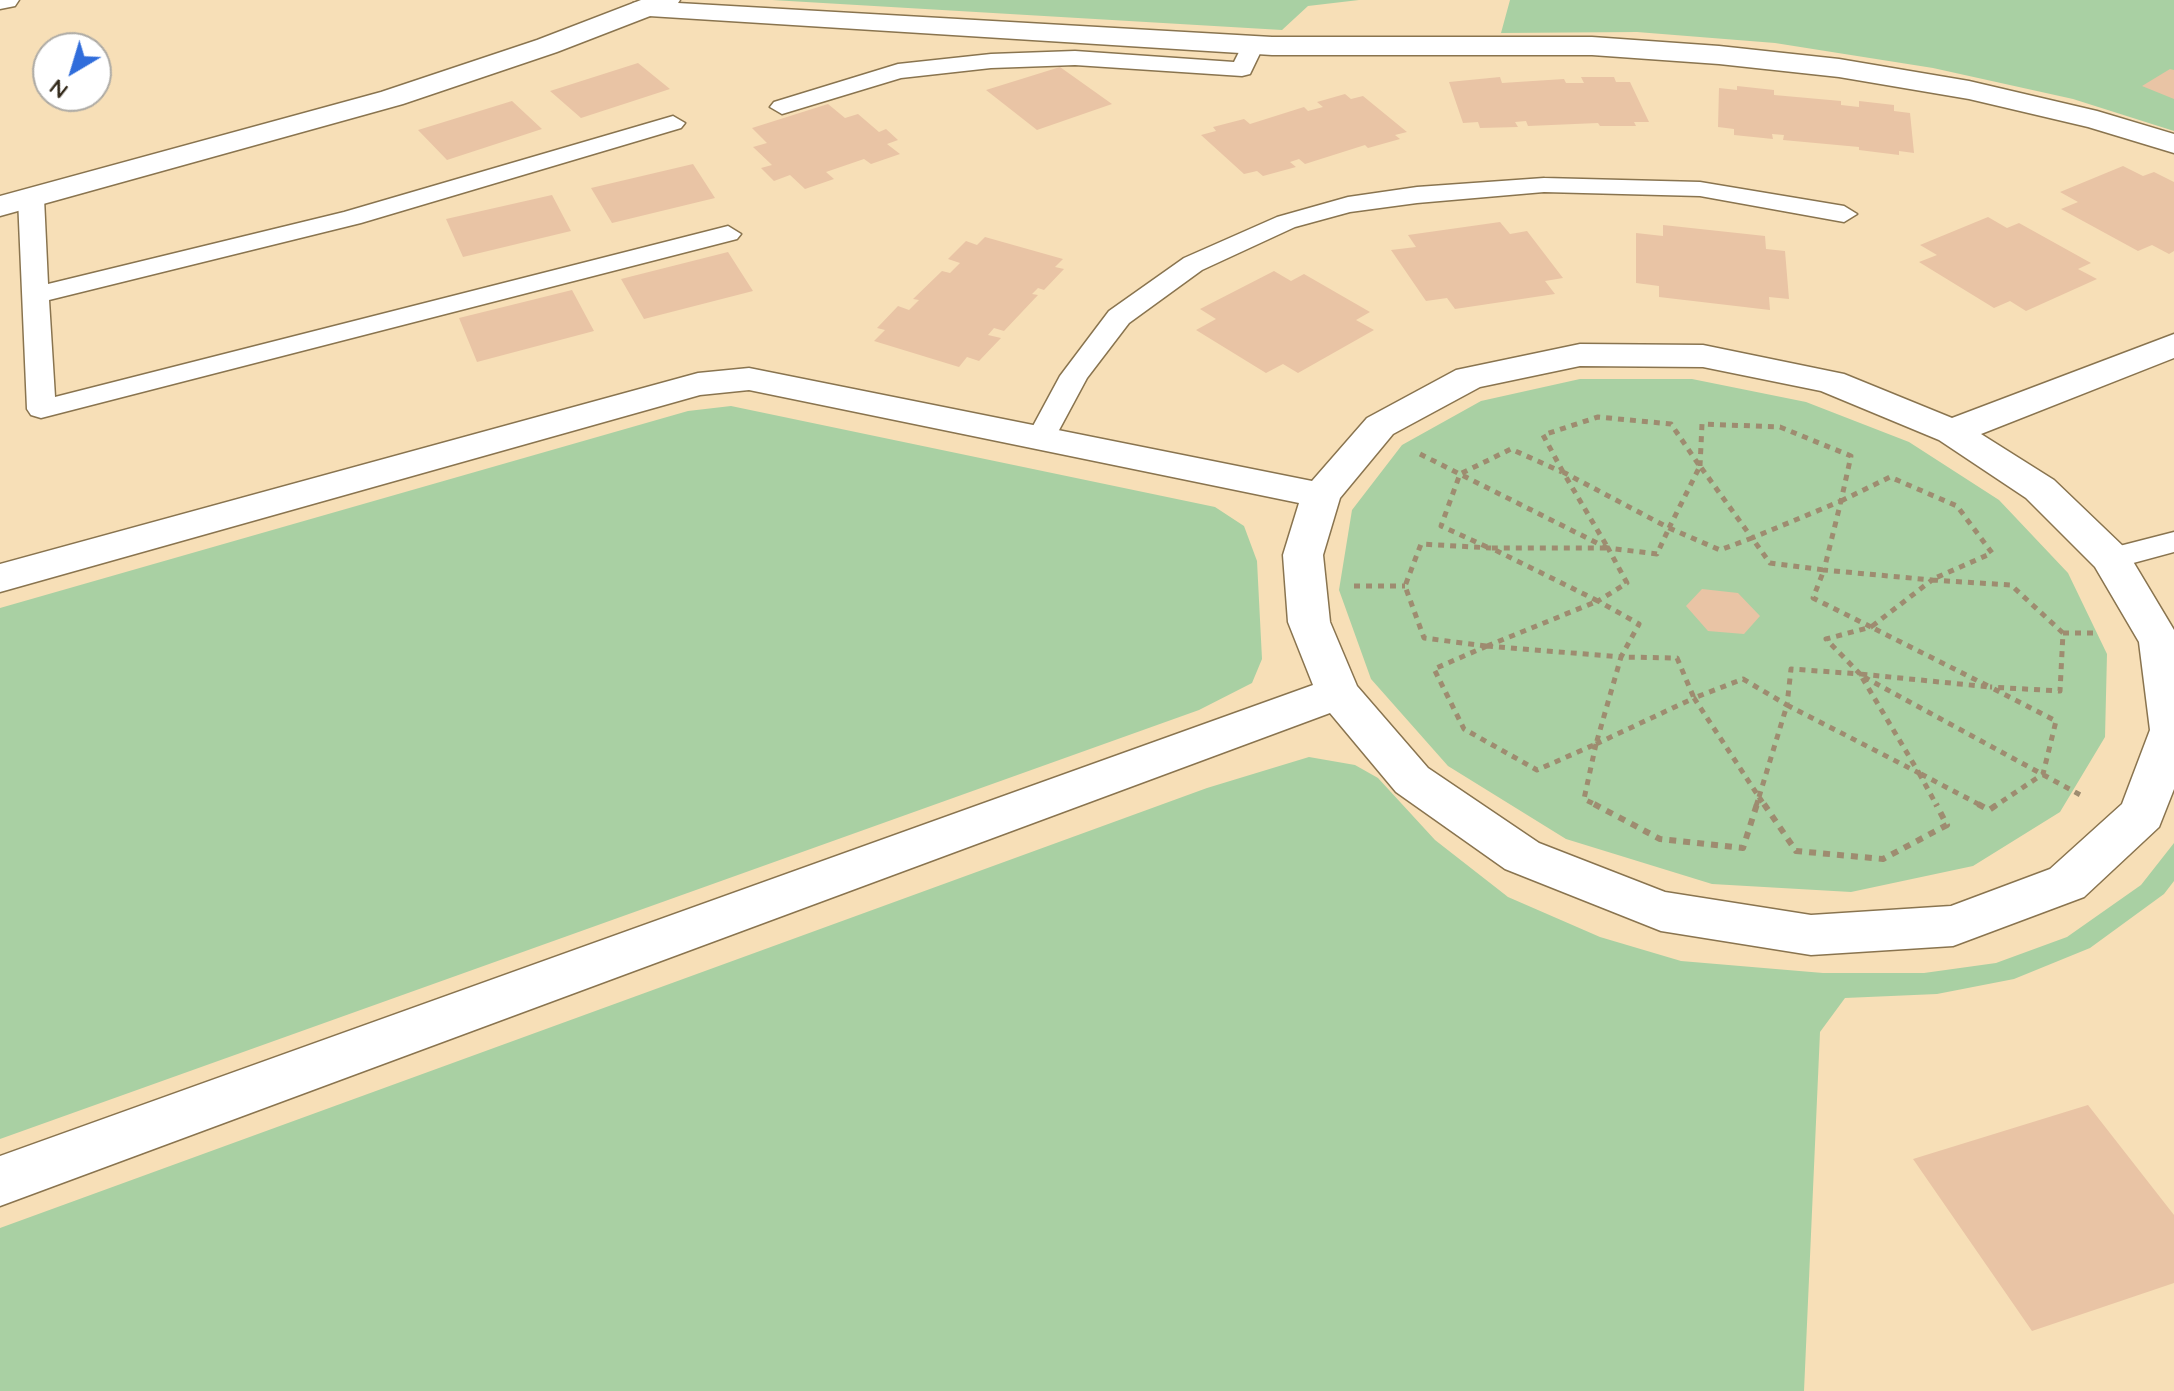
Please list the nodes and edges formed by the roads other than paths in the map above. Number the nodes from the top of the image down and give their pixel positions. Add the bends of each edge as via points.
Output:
1 (654, 4) edge
2 (1253, 45) junction
3 (782, 107) dead end
4 (673, 123) dead end
5 (2174, 144) edge
6 (31, 198) junction
7 (0, 206) edge
8 (1844, 214) dead end
9 (728, 234) dead end
10 (35, 295) junction
11 (2174, 345) edge
12 (1952, 432) junction
13 (1041, 439) junction
14 (1321, 495) junction
15 (2174, 542) edge
16 (2111, 558) junction
17 (0, 578) edge
18 (1338, 693) junction
19 (0, 1181) edge

1 - 2 street
1 - 6 street via 392,98
2 - 3 lane via 1242,69 1075,58 977,62 898,71
2 - 5 street via 1592,46 1749,58 1969,90
4 - 10 lane via 352,218
6 - 7 street
6 - 10 lane
8 - 13 lane via 1700,189 1544,185 1417,195 1348,205 1286,222 1193,264 1119,317 1074,376
9 - 10 lane via 41,409
11 - 12 street
12 - 14 street via 1831,382 1703,356 1580,355 1469,378 1375,431
12 - 16 street via 2040,489
13 - 14 street
13 - 17 street via 749,379 698,384
14 - 18 street via 1303,555 1309,622
15 - 16 lane
16 - 18 street via 2160,642 2172,730 2142,814 2067,883 1953,926 1811,935 1661,911 1522,856 1412,780
18 - 19 street

